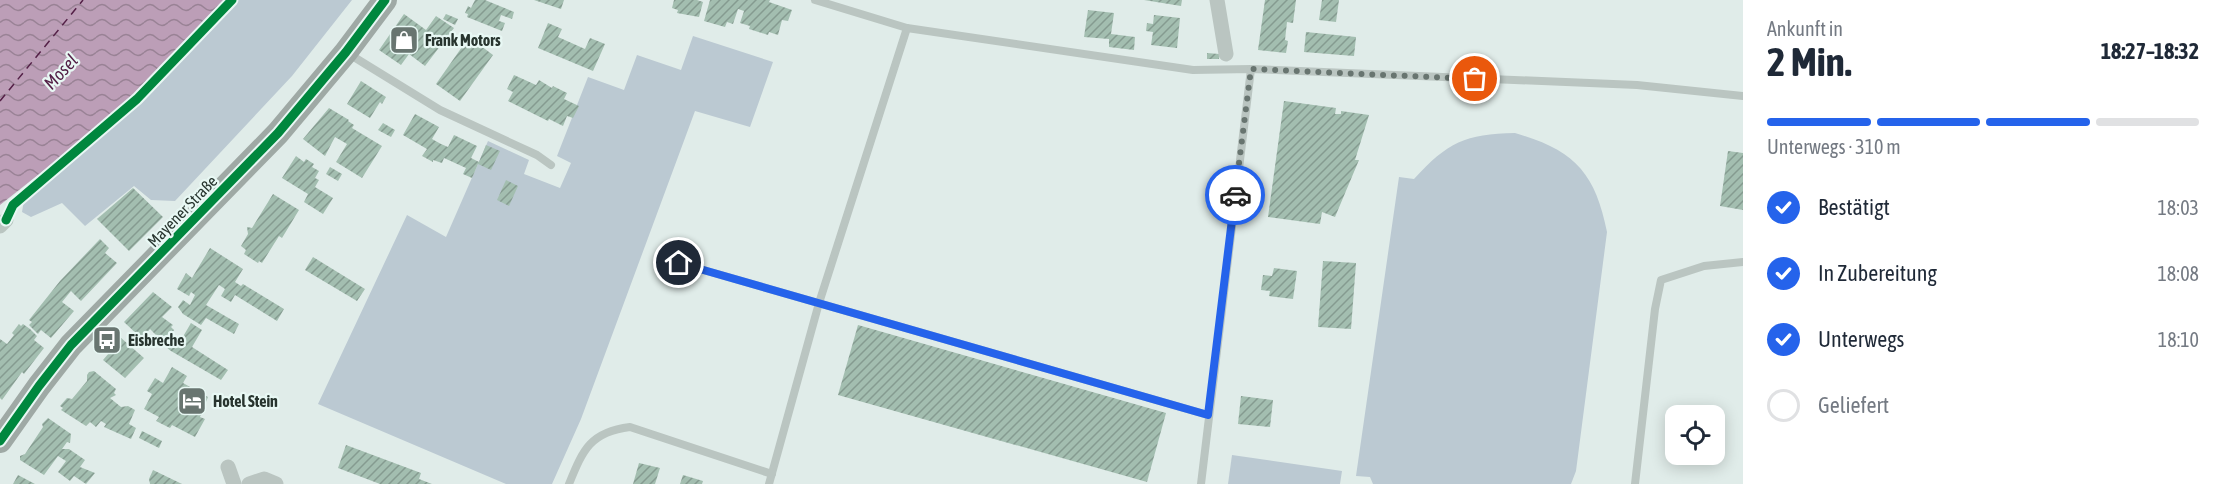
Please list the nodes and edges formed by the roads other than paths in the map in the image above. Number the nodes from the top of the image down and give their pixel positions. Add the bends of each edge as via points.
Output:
1 (385, 0) edge
2 (814, 0) edge
3 (1217, 0) edge
4 (906, 28) junction
5 (346, 52) junction
6 (1226, 54) dead end
7 (1251, 69) junction
8 (1743, 96) edge
9 (550, 165) dead end
10 (1743, 262) edge
11 (679, 263) dead end
12 (819, 303) junction
13 (1208, 415) junction
14 (0, 441) edge
15 (228, 467) dead end
16 (772, 474) junction
17 (234, 484) edge
18 (249, 484) edge
19 (276, 484) edge
20 (569, 484) edge
21 (769, 484) edge
22 (1201, 484) edge
23 (1635, 484) edge

1 - 5 main road, Mayener Straße
2 - 4 lane
3 - 6 street
4 - 7 lane via 1193,70
4 - 12 lane
5 - 9 lane via 440,110 537,155
5 - 14 main road, Mayener Straße via 278,133 71,345
7 - 8 lane via 1637,85
7 - 13 lane
10 - 23 lane via 1704,266 1661,280
11 - 12 lane
12 - 13 lane
12 - 16 lane
13 - 22 lane
15 - 17 street
16 - 20 lane via 630,427 612,429 596,438 581,455
16 - 21 lane
18 - 19 street via 264,479

